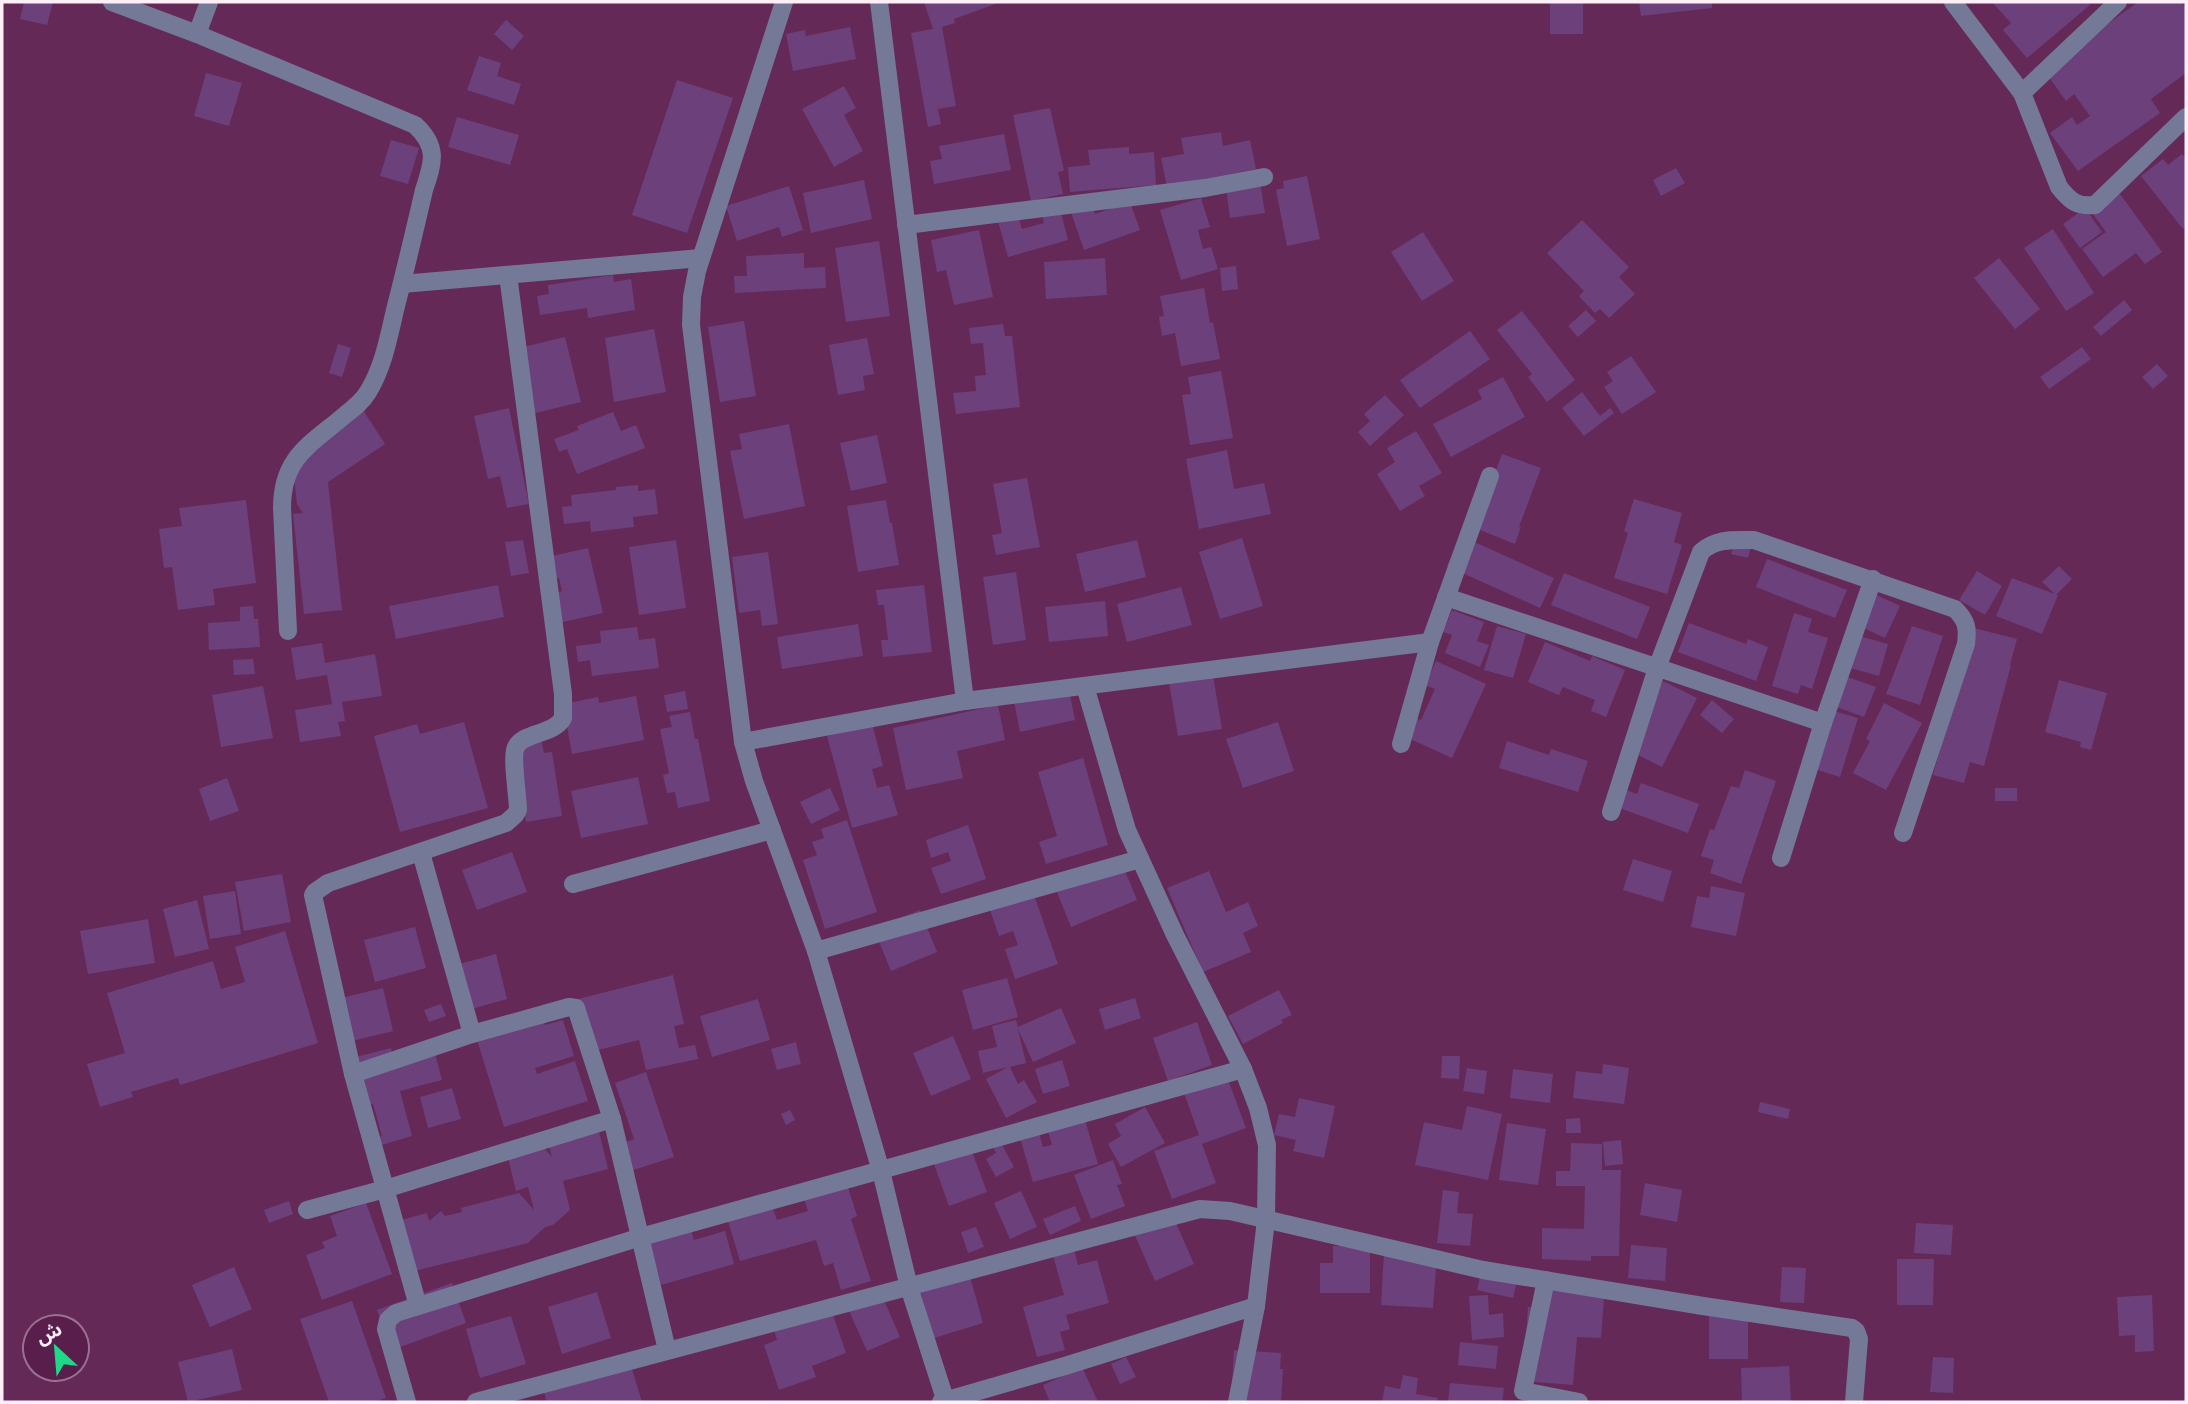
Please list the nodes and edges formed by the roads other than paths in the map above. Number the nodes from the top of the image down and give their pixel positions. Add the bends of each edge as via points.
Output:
1 (112, 2) edge
2 (209, 2) edge
3 (784, 2) edge
4 (879, 2) edge
5 (1953, 2) edge
6 (2118, 2) edge
7 (197, 34) junction
8 (2022, 93) junction
9 (2186, 117) edge
10 (1264, 177) dead end
11 (906, 225) junction
12 (701, 258) junction
13 (508, 275) junction
14 (402, 284) junction
15 (1490, 476) dead end
16 (1873, 579) junction
17 (1446, 597) junction
18 (288, 631) dead end
19 (1430, 642) junction
20 (1657, 668) junction
21 (1085, 686) junction
22 (965, 701) junction
23 (1823, 723) junction
24 (743, 742) junction
25 (1401, 744) dead end
26 (1611, 812) dead end
27 (772, 830) junction
28 (1903, 833) dead end
29 (421, 853) junction
30 (1781, 858) dead end
31 (1140, 859) junction
32 (573, 884) dead end
33 (816, 951) junction
34 (472, 1034) junction
35 (1242, 1069) junction
36 (353, 1074) junction
37 (612, 1119) junction
38 (881, 1171) junction
39 (385, 1189) junction
40 (307, 1210) dead end
41 (1266, 1220) junction
42 (641, 1237) junction
43 (1546, 1280) junction
44 (909, 1287) junction
45 (418, 1306) junction
46 (1256, 1306) junction
47 (667, 1350) junction
48 (513, 1398) edge
49 (407, 1402) edge
50 (476, 1402) edge
51 (944, 1402) edge
52 (1237, 1402) edge
53 (1579, 1402) edge
54 (1854, 1402) edge

1 - 7 street
2 - 7 street
3 - 12 street
4 - 11 street
5 - 8 street
6 - 8 street
7 - 14 street via 420,129 431,146 432,167
8 - 9 street via 2060,187 2078,205 2095,205
10 - 11 street
11 - 22 street
12 - 13 street
12 - 24 street via 691,325
13 - 14 street
13 - 29 street via 564,714 557,726 516,745 518,810 512,819
14 - 18 street via 386,348 366,396 304,449 285,478 282,508
15 - 17 street
16 - 20 street via 1754,540 1709,545 1701,552
16 - 23 street
16 - 28 street via 1955,609 1968,628
17 - 19 street
17 - 20 street
19 - 21 street
19 - 25 street
20 - 23 street
20 - 26 street
21 - 22 street
21 - 31 street via 1120,809
22 - 24 street
23 - 30 street
24 - 27 street
27 - 32 street
27 - 33 street
29 - 34 street
29 - 36 street via 328,883 313,895
31 - 33 street
31 - 35 street
33 - 38 street
34 - 36 street
34 - 37 street via 576,1008
35 - 38 street
35 - 41 street via 1267,1145
36 - 39 street
37 - 39 street
37 - 42 street
38 - 42 street
38 - 44 street
39 - 40 street
39 - 45 street
41 - 43 street
41 - 44 street via 1200,1209
41 - 46 street
42 - 45 street
42 - 47 street
43 - 53 street via 1523,1391
43 - 54 street via 1852,1328 1859,1339
44 - 47 street
44 - 51 street
45 - 49 street via 396,1313 386,1324
46 - 51 street
46 - 52 street
47 - 48 street
48 - 50 street

